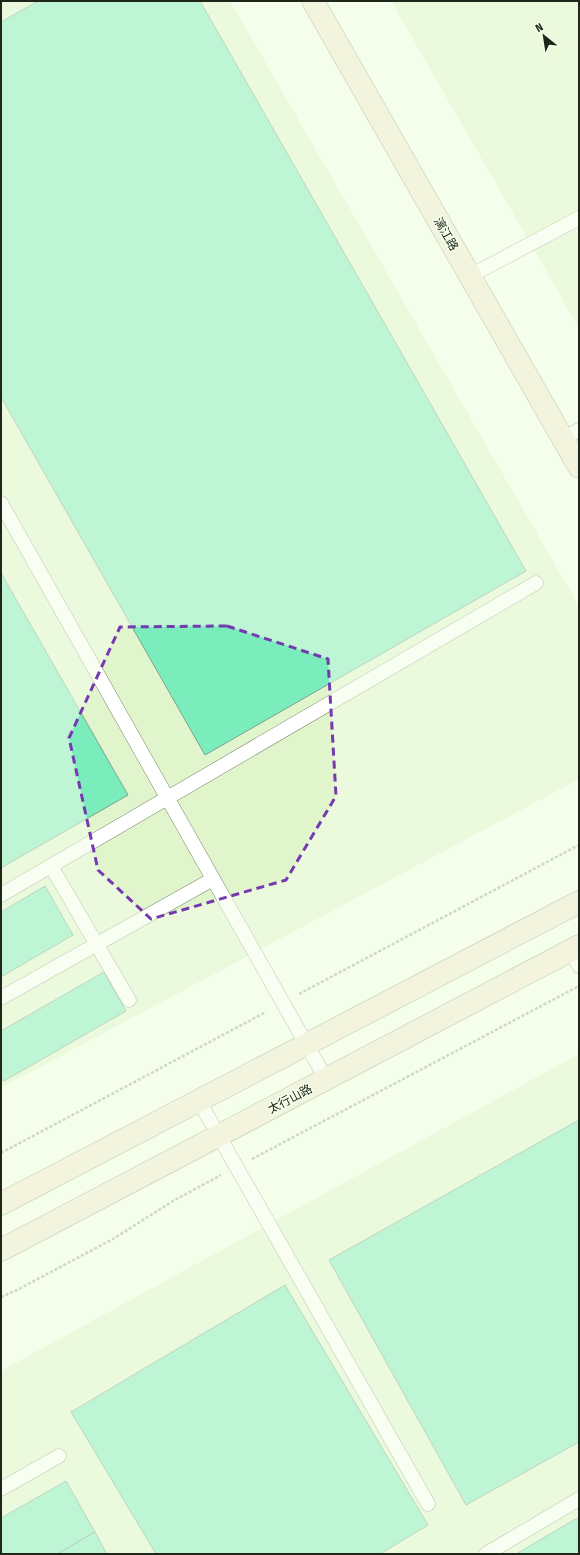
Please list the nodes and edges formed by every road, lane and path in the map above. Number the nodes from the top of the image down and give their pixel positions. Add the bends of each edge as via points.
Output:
1 (313, 1) edge
2 (579, 218) edge
3 (470, 276) junction
4 (571, 434) edge
5 (579, 467) edge
6 (1, 503) edge
7 (536, 583) dead end
8 (168, 798) junction
9 (51, 866) junction
10 (213, 879) junction
11 (1, 895) edge
12 (579, 902) edge
13 (97, 944) junction
14 (576, 954) edge
15 (579, 986) edge
16 (1, 998) edge
17 (129, 1000) dead end
18 (307, 1045) junction
19 (326, 1080) junction
20 (200, 1101) junction
21 (219, 1136) junction
22 (236, 1167) junction
23 (1, 1204) edge
24 (1, 1250) edge
25 (1, 1297) edge
26 (59, 1456) dead end
27 (1, 1489) edge
28 (579, 1499) edge
29 (428, 1504) dead end
30 (486, 1554) edge

1 - 3 street, 漓江路
2 - 3 lane
3 - 4 street, 漓江路
4 - 5 street, 漓江路
6 - 8 lane
7 - 8 lane
8 - 9 lane
8 - 10 lane
9 - 11 lane
9 - 13 lane
10 - 13 lane
10 - 18 lane
12 - 18 street
13 - 16 lane
13 - 17 lane
14 - 19 street, 太行山路
15 - 22 path
18 - 19 lane
18 - 20 street
19 - 21 street, 太行山路
20 - 21 lane
20 - 23 street
21 - 22 lane
21 - 24 street, 太行山路
22 - 25 path via 173,1201 113,1239
22 - 29 lane
26 - 27 lane
28 - 30 lane

